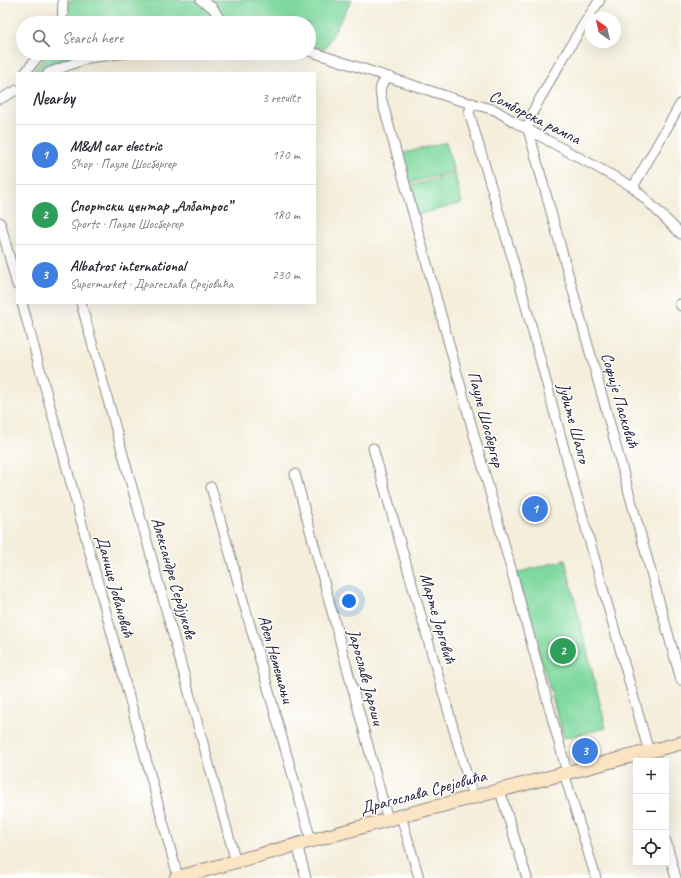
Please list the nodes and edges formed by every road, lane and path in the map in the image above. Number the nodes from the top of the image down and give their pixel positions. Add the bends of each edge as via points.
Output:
1 (62, 0) edge
2 (201, 0) edge
3 (600, 0) edge
4 (62, 16) edge
5 (218, 16) edge
6 (316, 53) edge
7 (35, 60) edge
8 (83, 60) edge
9 (26, 72) edge
10 (51, 72) edge
11 (389, 77) junction
12 (16, 91) edge
13 (0, 99) edge
14 (473, 103) junction
15 (681, 103) edge
16 (528, 129) junction
17 (633, 187) junction
18 (0, 222) edge
19 (681, 234) edge
20 (16, 281) edge
21 (22, 304) edge
22 (81, 304) edge
23 (373, 448) dead end
24 (295, 474) dead end
25 (211, 487) dead end
26 (681, 680) edge
27 (681, 743) edge
28 (646, 755) edge
29 (565, 773) junction
30 (500, 791) junction
31 (473, 797) junction
32 (401, 816) junction
33 (388, 820) junction
34 (311, 840) junction
35 (297, 844) junction
36 (669, 852) edge
37 (236, 862) junction
38 (183, 877) edge
39 (306, 878) edge
40 (419, 878) edge
41 (527, 878) edge
42 (596, 878) edge
43 (676, 878) edge

1 - 4 street
2 - 5 street via 213,8
3 - 16 street via 536,103 529,118
6 - 11 street, Сомборска рампа
7 - 9 street
8 - 10 street
11 - 14 street, Сомборска рампа
11 - 29 street, Пауле Шосбергер via 381,85 381,97
12 - 13 street
14 - 16 street, Сомборска рампа via 495,110
14 - 28 street, Јудите Шалго via 470,112 517,276
15 - 17 street
16 - 17 street, Сомборска рампа
16 - 26 street, Софије Пасковић
17 - 19 street, Сомборска рампа
18 - 20 street
21 - 38 street, Данице Јовановић
22 - 37 street, Александре Сердјукове
23 - 31 street, Марте Јорговић
24 - 33 street, Јарославе Јароши
25 - 34 street, Адел Немешањи
27 - 28 street, Драгослава Срејовића
28 - 29 street, Драгослава Срејовића
29 - 30 street, Драгослава Срејовића
29 - 42 street, Пауле Шосбергер
30 - 31 street, Драгослава Срејовића
30 - 41 street
31 - 32 street, Драгослава Срејовића
32 - 33 street, Драгослава Срејовића
32 - 40 street
33 - 34 street, Драгослава Срејовића
34 - 35 street, Драгослава Срејовића
35 - 37 street, Драгослава Срејовића
35 - 39 street
36 - 43 street
37 - 38 street, Драгослава Срејовића

